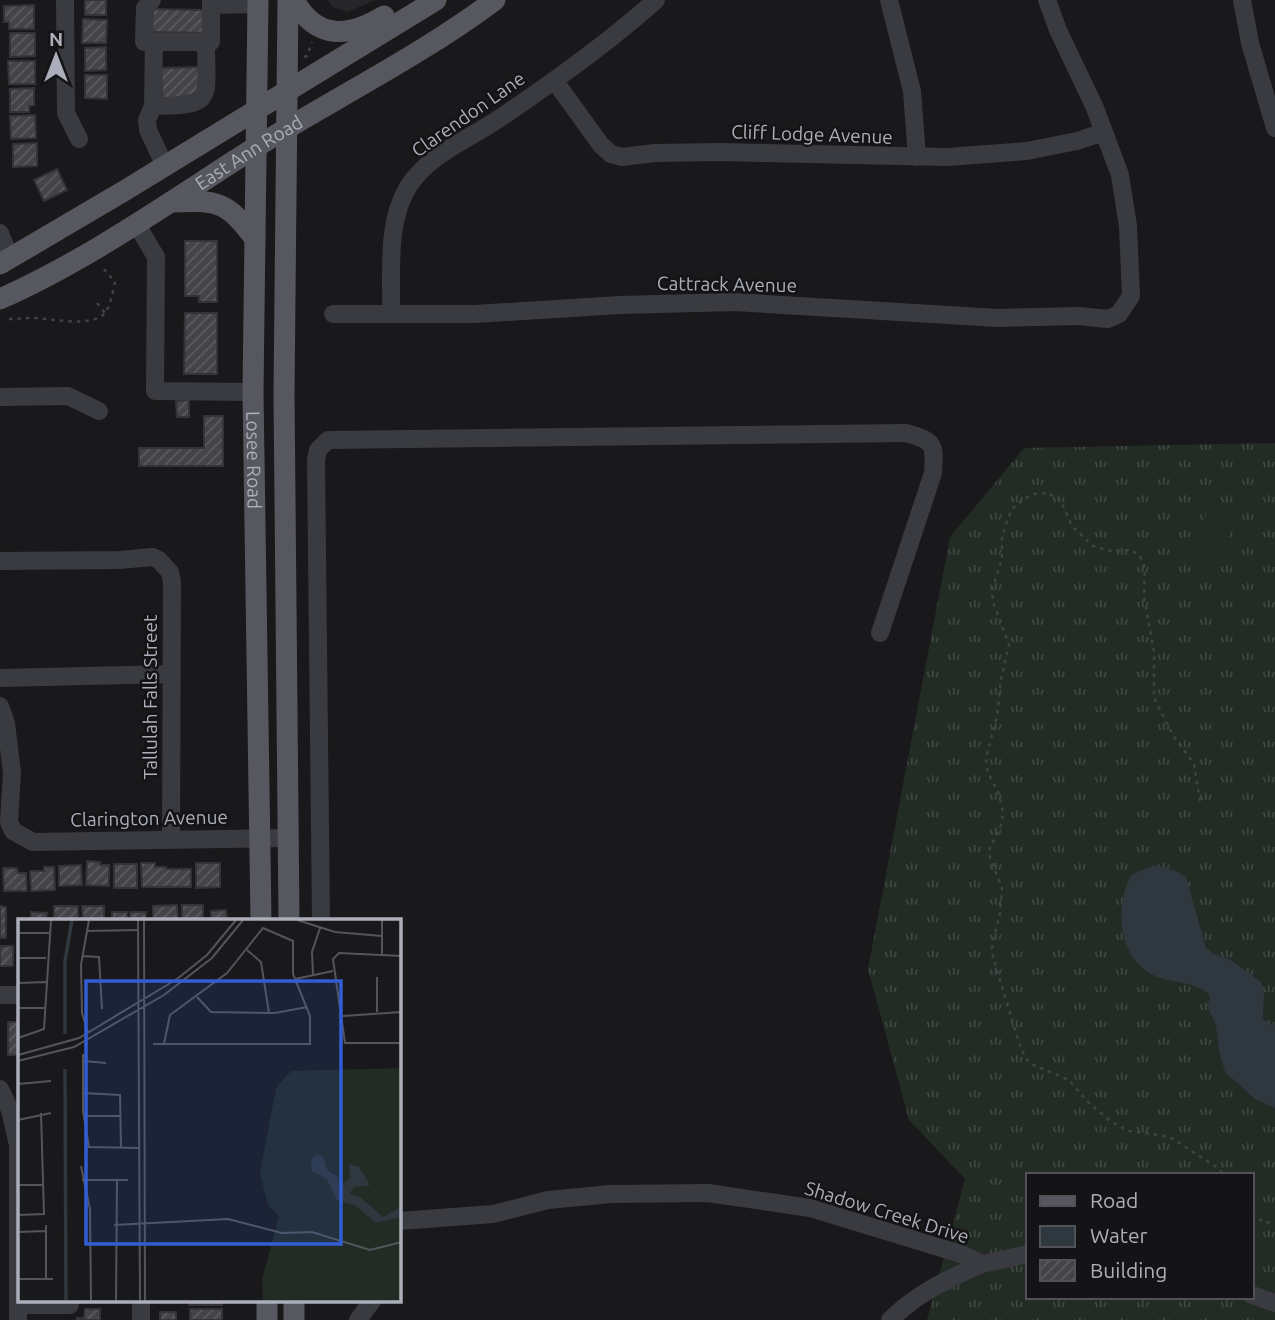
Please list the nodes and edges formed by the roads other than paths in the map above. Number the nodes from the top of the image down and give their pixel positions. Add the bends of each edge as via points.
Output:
1 (65, 0) edge
2 (152, 0) edge
3 (288, 0) edge
4 (294, 0) edge
5 (410, 0) edge
6 (436, 0) edge
7 (495, 0) edge
8 (656, 0) edge
9 (890, 0) edge
10 (1047, 0) edge
11 (1242, 0) edge
12 (211, 2) edge
13 (258, 2) edge
14 (154, 42) junction
15 (206, 42) junction
16 (554, 80) junction
17 (288, 91) junction
18 (153, 106) junction
19 (258, 109) junction
20 (1275, 128) edge
21 (287, 129) junction
22 (1104, 132) junction
23 (79, 139) dead end
24 (256, 147) junction
25 (917, 157) junction
26 (165, 166) junction
27 (169, 202) junction
28 (135, 223) junction
29 (0, 233) edge
30 (255, 239) junction
31 (5, 261) edge
32 (0, 285) edge
33 (4, 309) edge
34 (333, 314) dead end
35 (391, 314) junction
36 (253, 392) junction
37 (0, 397) edge
38 (99, 411) dead end
39 (0, 561) edge
40 (880, 633) dead end
41 (170, 674) junction
42 (0, 678) edge
43 (0, 706) edge
44 (171, 838) junction
45 (288, 838) junction
46 (259, 839) junction
47 (261, 919) edge
48 (289, 919) edge
49 (321, 919) edge
50 (0, 995) edge
51 (18, 995) edge
52 (0, 1089) edge
53 (16, 1118) edge
54 (9, 1177) edge
55 (18, 1212) edge
56 (401, 1221) edge
57 (1026, 1254) edge
58 (982, 1264) junction
59 (9, 1272) edge
60 (1254, 1296) edge
61 (141, 1302) edge
62 (267, 1302) edge
63 (294, 1302) edge
64 (371, 1302) edge
65 (1275, 1303) edge
66 (70, 1308) edge
67 (18, 1313) edge
68 (141, 1320) edge
69 (267, 1320) edge
70 (294, 1320) edge
71 (358, 1320) edge
72 (890, 1320) edge

1 - 23 street via 66,113
2 - 14 street via 145,8 144,42
3 - 17 main road, Losee Road
4 - 5 main road via 307,18 343,33 363,28
6 - 17 main road, East Ann Road
7 - 21 main road, East Ann Road
8 - 16 street, Clarendon Lane
9 - 25 street via 912,91
10 - 22 street
11 - 20 street
12 - 13 street
12 - 15 street via 211,42
13 - 19 main road, Losee Road
14 - 15 street
14 - 18 street
15 - 18 street via 203,98 187,106
16 - 25 street, Cliff Lodge Avenue via 601,145 622,157 719,152
16 - 35 street, Clarendon Lane via 441,154 408,188 394,233
17 - 19 main road, East Ann Road
17 - 21 main road, Losee Road
18 - 26 street via 148,130
19 - 24 main road, Losee Road
19 - 26 main road, East Ann Road
21 - 24 main road, East Ann Road
21 - 45 main road, Losee Road
22 - 25 street, Cliff Lodge Avenue via 1027,151
22 - 35 street, Cattrack Avenue via 1120,175 1131,296 1119,314 1108,319 998,318 735,302
24 - 27 main road, East Ann Road
24 - 30 main road, Losee Road
26 - 31 main road, East Ann Road
27 - 28 main road, East Ann Road
27 - 30 main road via 220,204 240,219
28 - 33 main road, East Ann Road via 50,274
28 - 36 street via 156,257 155,391
29 - 31 street
30 - 36 main road, Losee Road
31 - 32 main road via 12,270
34 - 35 street, Cattrack Avenue
36 - 46 main road, Losee Road
37 - 38 street via 68,397
39 - 41 street, Tallulah Falls Street via 159,560 172,582
40 - 49 street via 933,473 935,450 928,439 906,433 328,440 316,460
41 - 42 street
41 - 44 street, Tallulah Falls Street
43 - 44 street, Clarington Avenue via 12,773 9,822 13,831 33,842
44 - 46 street, Clarington Avenue
45 - 46 street, Clarington Avenue
45 - 48 main road, Losee Road
46 - 47 main road, Losee Road
50 - 51 street
52 - 53 street
53 - 54 street via 18,1145
54 - 55 street
55 - 59 street
56 - 58 street, Shadow Creek Drive via 493,1214 548,1200 611,1194 708,1193 810,1208
57 - 58 street, Shadow Creek Drive
58 - 72 street via 949,1278
59 - 67 street
60 - 65 street
61 - 68 street
62 - 69 main road
63 - 70 main road
64 - 71 street
66 - 67 street

